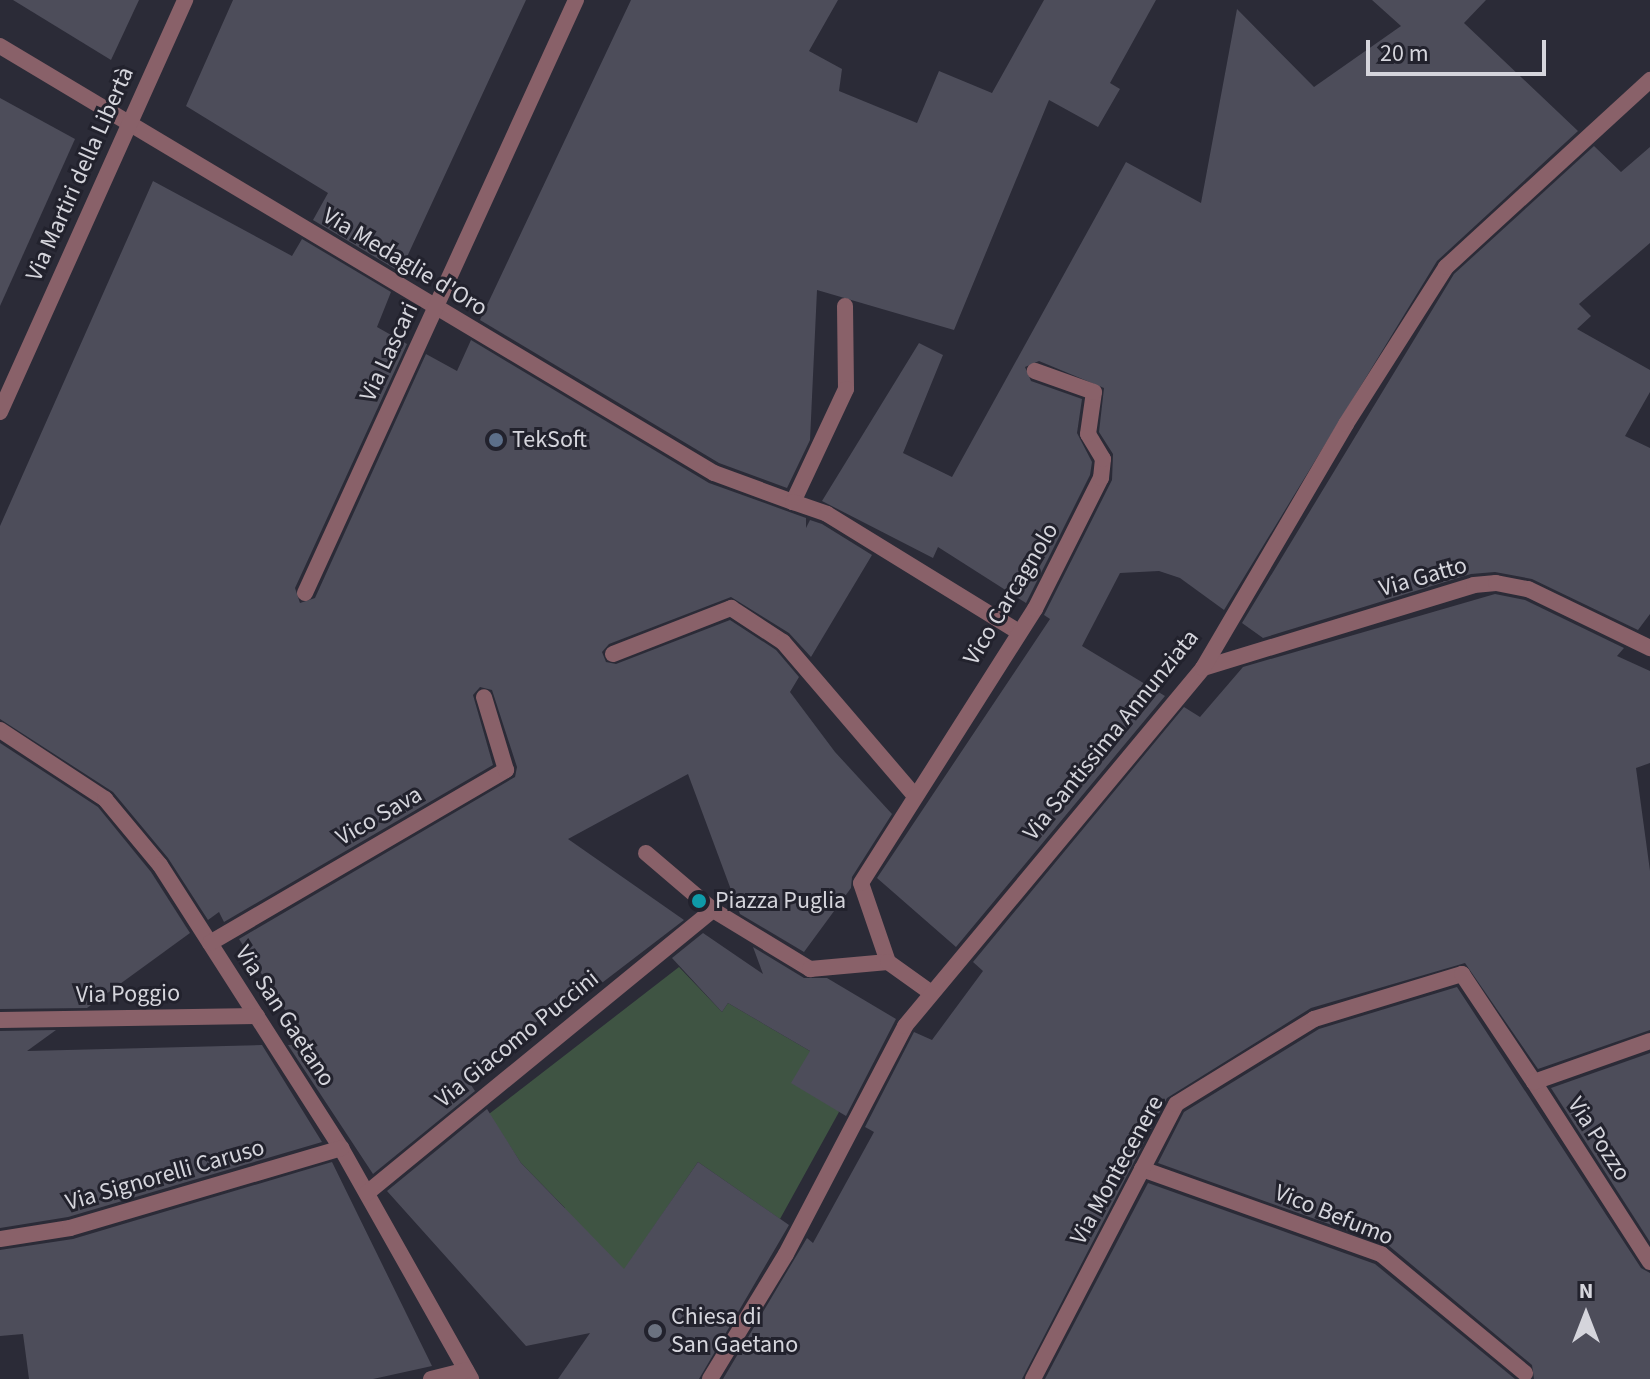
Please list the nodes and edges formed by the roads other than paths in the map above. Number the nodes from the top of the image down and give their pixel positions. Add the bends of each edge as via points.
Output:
1 (185, 0) edge
2 (576, 0) edge
3 (0, 46) edge
4 (1650, 80) edge
5 (129, 124) junction
6 (845, 306) dead end
7 (435, 308) junction
8 (1035, 371) dead end
9 (0, 412) edge
10 (793, 502) junction
11 (305, 593) dead end
12 (1017, 631) junction
13 (1650, 648) edge
14 (613, 654) dead end
15 (1203, 668) junction
16 (484, 697) dead end
17 (0, 730) edge
18 (914, 795) junction
19 (646, 853) dead end
20 (713, 910) junction
21 (210, 943) junction
22 (888, 962) junction
23 (930, 992) junction
24 (257, 1016) junction
25 (0, 1020) edge
26 (1650, 1041) edge
27 (1534, 1082) junction
28 (341, 1148) junction
29 (1142, 1169) junction
30 (367, 1193) junction
31 (0, 1239) edge
32 (1650, 1262) edge
33 (1525, 1373) dead end
34 (468, 1375) edge
35 (431, 1379) edge
36 (710, 1379) edge
37 (1033, 1379) edge

1 - 5 street, Via Martiri della Libertà
2 - 7 street, Via Lascari
3 - 5 street, Via Medaglie d'Oro
4 - 15 street, Via Santissima Annunziata via 1446,267
5 - 7 street, Via Medaglie d'Oro
5 - 9 street, Via Martiri della Libertà
6 - 10 street via 846,389
7 - 10 street, Via Medaglie d'Oro via 714,473
7 - 11 street, Via Lascari
8 - 12 street, Vico Carcagnolo via 1094,392 1088,434 1103,459 1101,478 1073,542
10 - 12 street, Via Medaglie d'Oro via 827,514
12 - 18 street, Vico Carcagnolo
13 - 15 street, Via Gatto via 1528,589 1496,583 1474,585
14 - 18 street via 731,608 783,642
15 - 23 street, Via Santissima Annunziata
16 - 21 street, Vico Sava via 506,770
17 - 21 street, Via San Gaetano via 105,799 160,865
18 - 22 street, Vico Carcagnolo via 861,883
19 - 20 street
20 - 22 street via 810,969
20 - 30 street, Via Giacomo Puccini
21 - 24 street, Via San Gaetano
22 - 23 street
23 - 36 street, Via Santissima Annunziata via 905,1026 786,1254
24 - 25 street, Via Poggio
24 - 28 street, Via San Gaetano
26 - 27 street
27 - 29 street, Via Montecenere via 1462,974 1314,1019 1176,1104
27 - 32 street, Via Pozzo
28 - 30 street, Via San Gaetano
28 - 31 street, Via Signorelli Caruso via 70,1228
29 - 33 street, Vico Befumo via 1381,1254
29 - 37 street, Via Montecenere
30 - 34 street, Via San Gaetano
34 - 35 street

